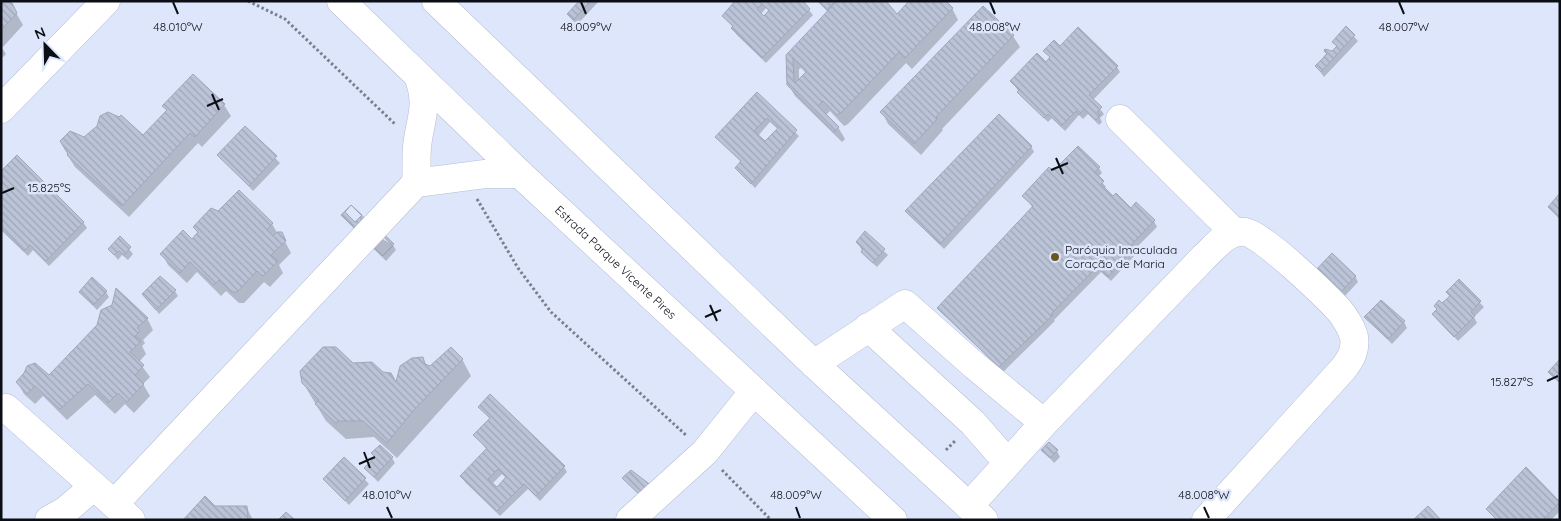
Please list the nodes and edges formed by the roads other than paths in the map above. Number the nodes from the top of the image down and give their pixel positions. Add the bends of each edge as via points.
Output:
1 (106, 1) edge
2 (341, 1) edge
3 (436, 1) edge
4 (419, 78) junction
5 (1, 109) edge
6 (1120, 119) dead end
7 (520, 174) junction
8 (416, 182) junction
9 (1234, 232) junction
10 (868, 327) junction
11 (814, 364) junction
12 (754, 391) junction
13 (6, 408) dead end
14 (1044, 423) junction
15 (1008, 463) junction
16 (94, 486) junction
17 (123, 512) edge
18 (977, 513) edge
19 (49, 520) edge
20 (630, 520) edge
21 (893, 520) edge
22 (1206, 520) edge

1 - 5 main road
2 - 4 main road, Estrada Parque Vicente Pires
3 - 11 main road
4 - 7 main road, Estrada Parque Vicente Pires
4 - 8 main road via 425,95 425,108 417,147
6 - 9 main road
7 - 8 main road via 485,174
7 - 12 main road, Estrada Parque Vicente Pires
8 - 17 main road
9 - 14 main road via 1204,257
9 - 22 main road via 1247,232 1266,243 1340,312 1351,330 1354,350 1343,369
10 - 11 main road
10 - 14 main road via 905,304
10 - 15 main road via 973,422
11 - 18 main road
12 - 20 main road via 704,452
12 - 21 main road, Estrada Parque Vicente Pires
13 - 16 main road
14 - 15 main road
15 - 18 main road
16 - 17 main road
16 - 19 main road

